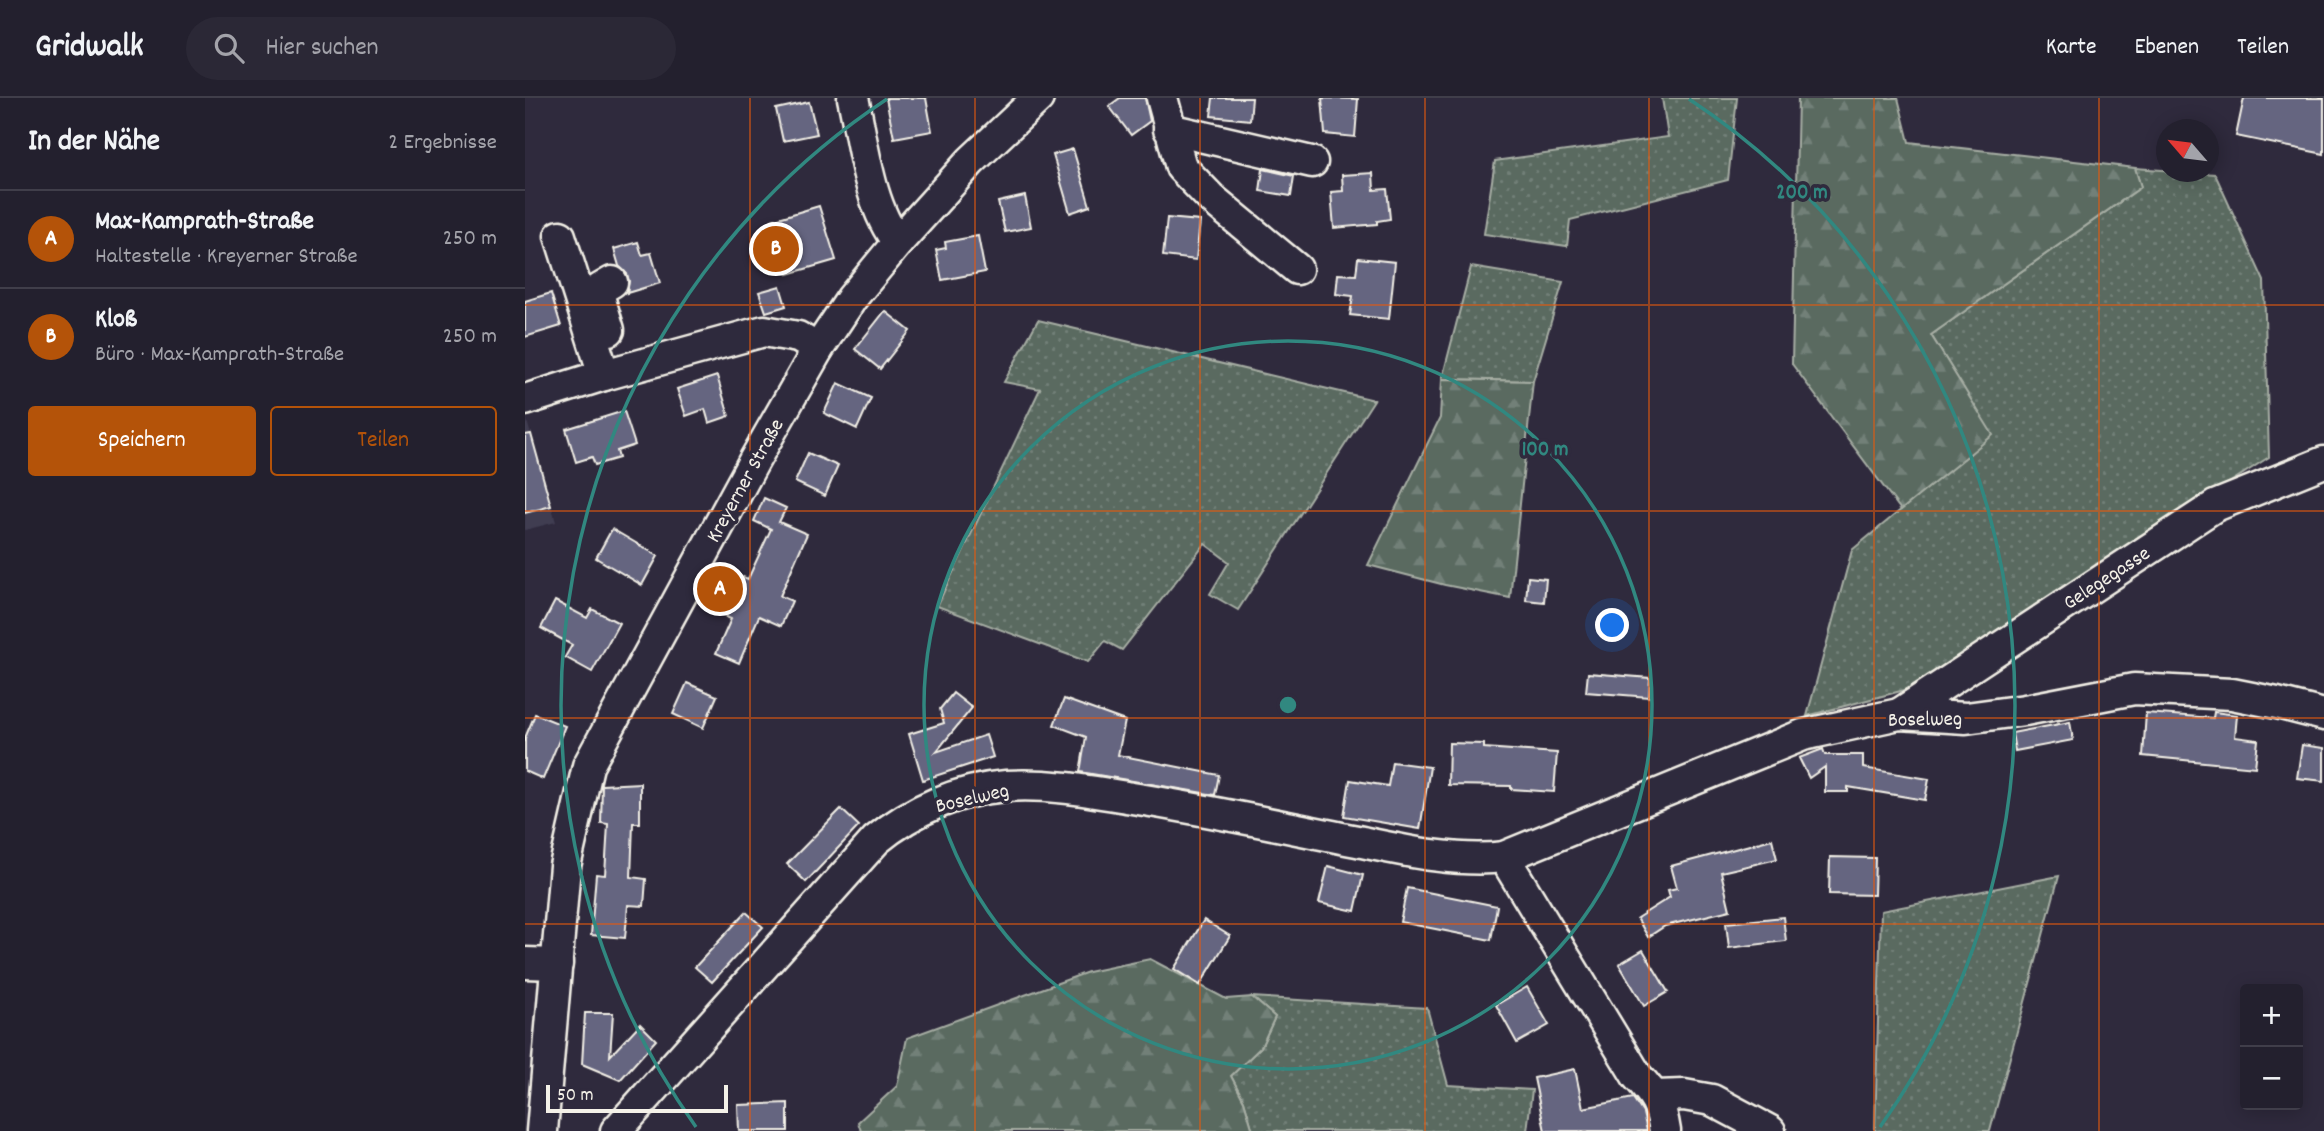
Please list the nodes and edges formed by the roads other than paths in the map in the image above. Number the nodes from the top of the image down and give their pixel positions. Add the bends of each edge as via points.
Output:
1 (853, 98) edge
2 (1038, 98) edge
3 (1161, 98) edge
4 (1169, 129) junction
5 (1311, 162) dead end
6 (560, 236) dead end
7 (898, 242) junction
8 (1297, 269) dead end
9 (612, 282) dead end
10 (818, 349) junction
11 (613, 373) junction
12 (525, 400) edge
13 (2324, 462) edge
14 (1899, 714) junction
15 (2324, 715) edge
16 (1504, 857) junction
17 (525, 964) edge
18 (557, 964) junction
19 (1656, 1096) junction
20 (542, 1131) edge
21 (617, 1131) edge
22 (1665, 1131) edge
23 (1770, 1131) edge

1 - 7 street via 878,210
2 - 7 street, Kreyerner Straße via 971,160
3 - 4 street
4 - 5 street
4 - 8 street via 1181,167 1194,182
6 - 11 street
7 - 10 street, Kreyerner Straße
9 - 11 street via 600,289 599,296
10 - 11 street via 798,337 764,331
10 - 18 street, Kreyerner Straße via 588,766 565,866
11 - 12 street
13 - 14 street, Gelegegasse via 2215,506
14 - 15 street, Boselweg via 1966,718 2134,690 2232,694
14 - 16 street, Boselweg via 1803,735
16 - 19 street via 1637,1076
16 - 21 street, Boselweg via 1394,849 1058,786 1005,786 948,800 912,814 876,840
17 - 18 street
18 - 20 street, Kreyerner Straße
19 - 22 street
19 - 23 street via 1712,1100

